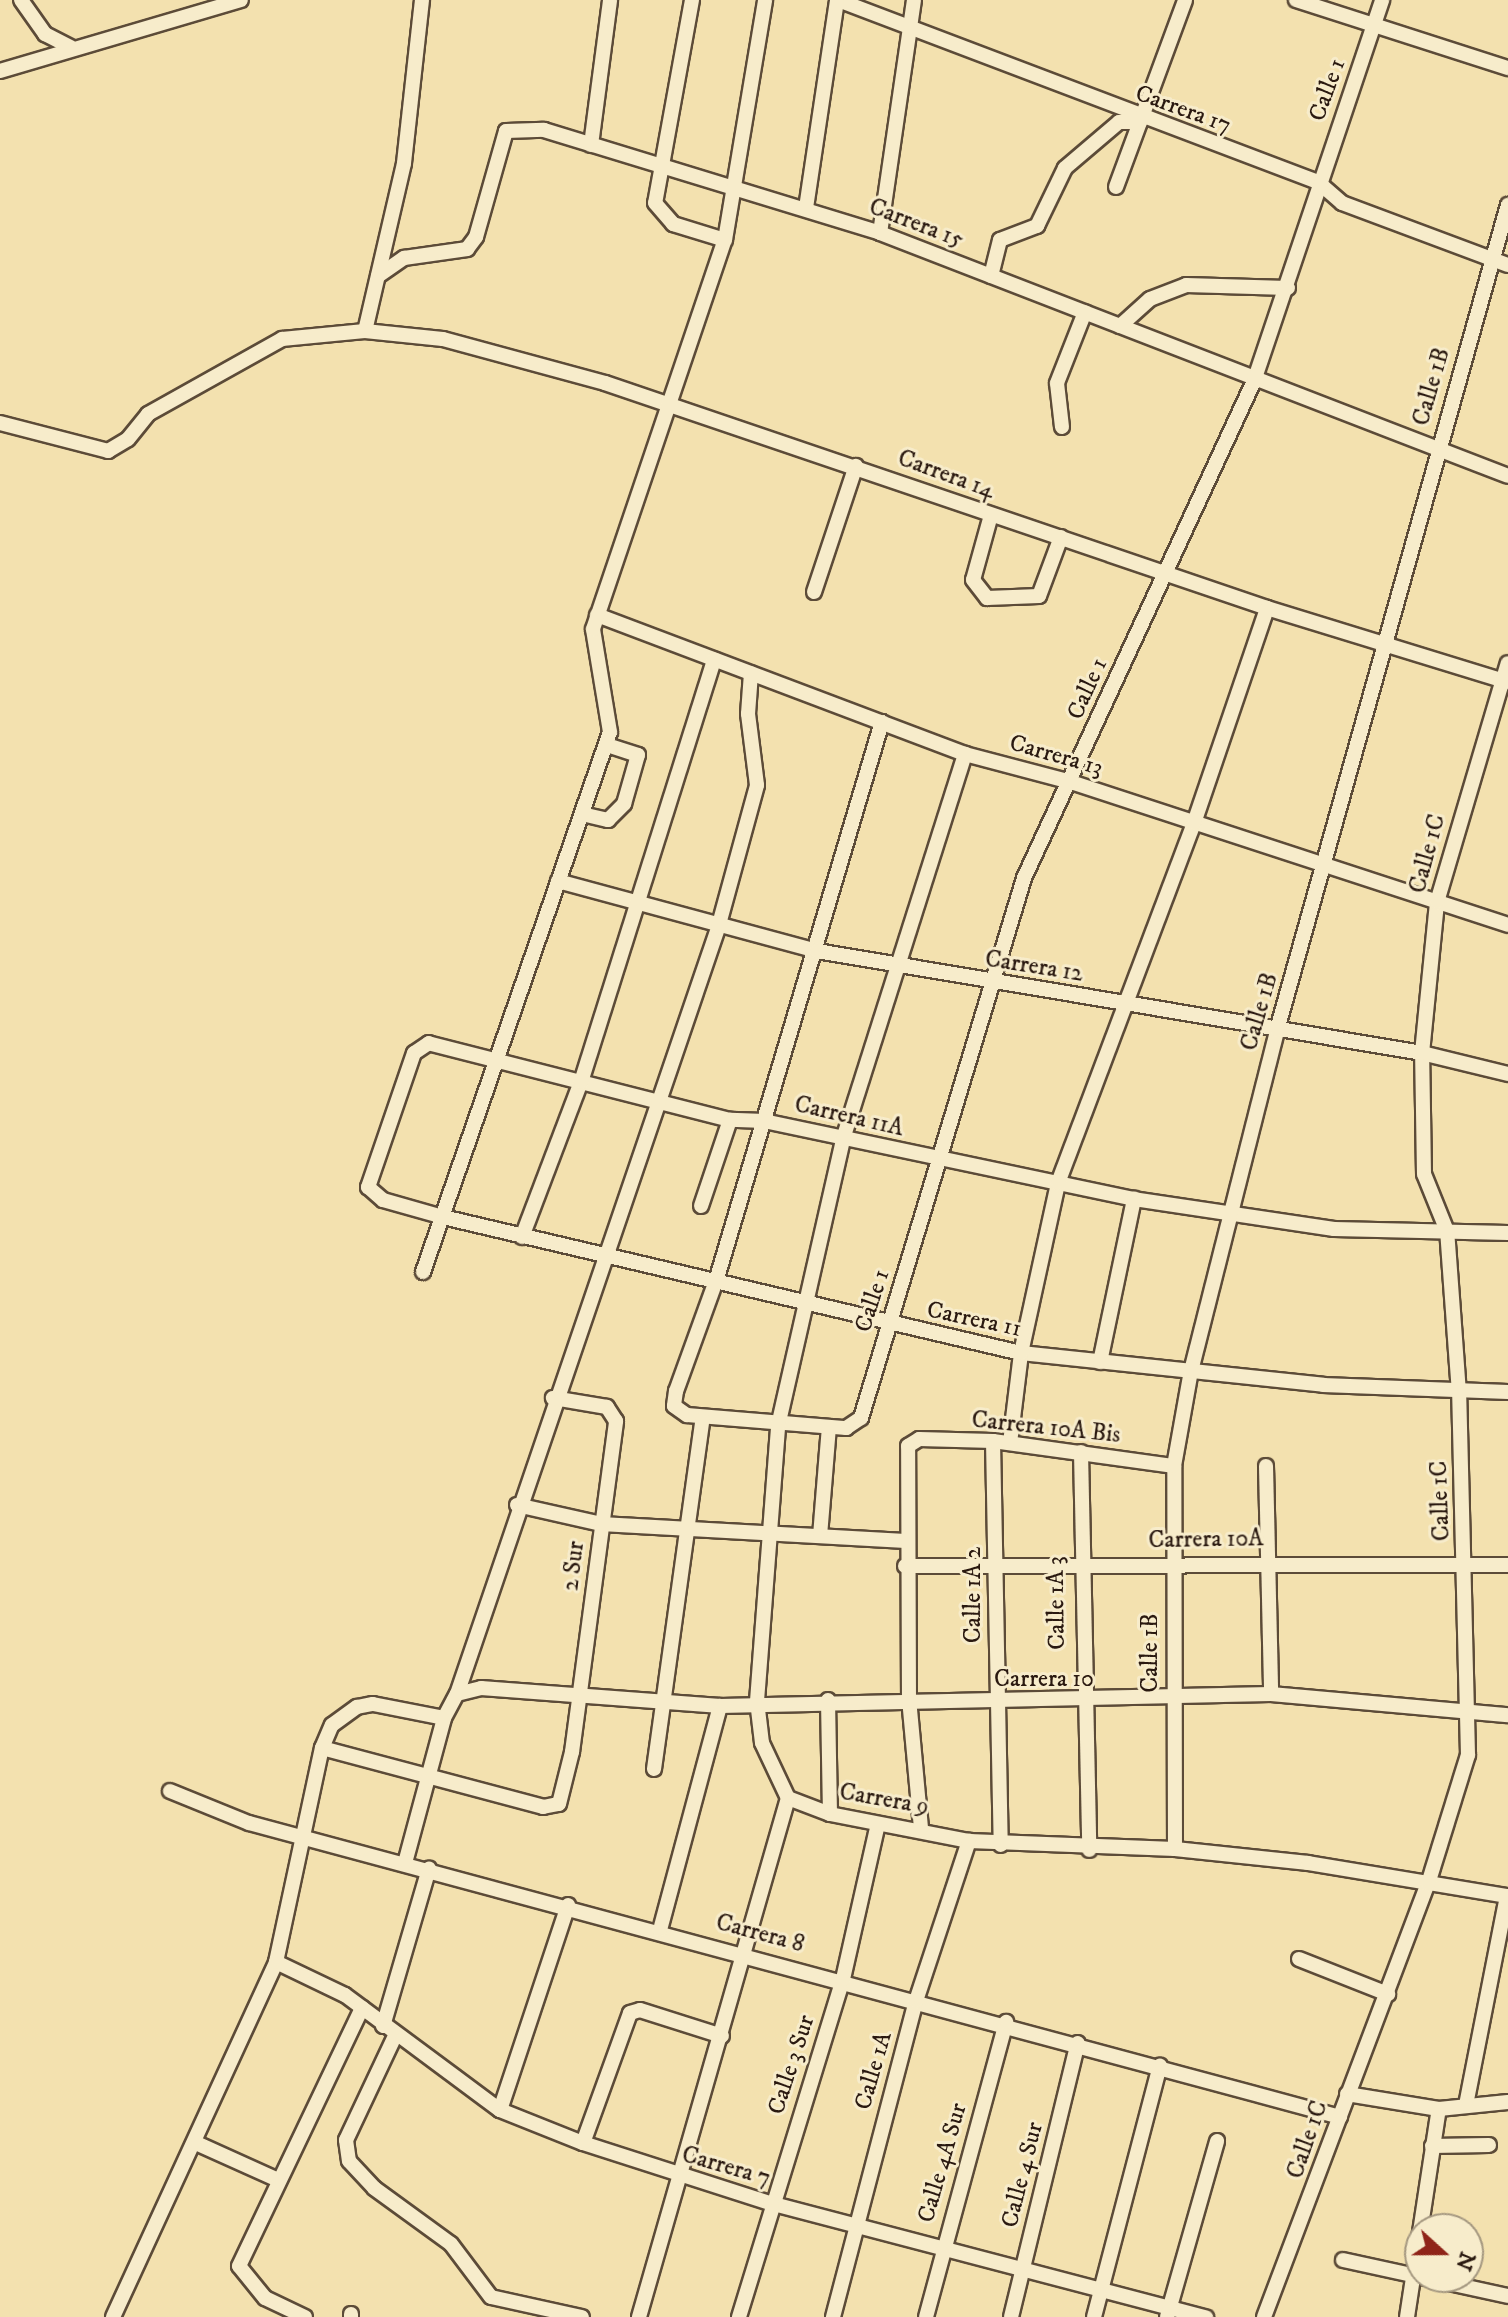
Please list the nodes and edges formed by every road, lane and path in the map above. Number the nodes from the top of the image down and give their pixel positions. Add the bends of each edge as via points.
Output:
1 (21, 0) edge
2 (241, 0) edge
3 (422, 0) edge
4 (610, 0) edge
5 (692, 0) edge
6 (765, 0) edge
7 (838, 0) edge
8 (914, 0) edge
9 (1185, 0) edge
10 (1296, 0) edge
11 (1382, 0) edge
12 (1374, 25) junction
13 (909, 31) junction
14 (71, 47) junction
15 (1508, 68) edge
16 (0, 71) edge
17 (1141, 120) junction
18 (591, 145) junction
19 (664, 164) junction
20 (1318, 182) junction
21 (738, 185) junction
22 (1116, 187) dead end
23 (1508, 205) edge
24 (806, 208) junction
25 (880, 233) junction
26 (725, 240) junction
27 (1493, 259) junction
28 (1508, 265) edge
29 (378, 276) junction
30 (991, 276) junction
31 (1288, 288) junction
32 (1085, 312) junction
33 (1120, 326) junction
34 (365, 331) junction
35 (1254, 381) junction
36 (669, 406) junction
37 (0, 423) edge
38 (1062, 427) dead end
39 (1437, 448) junction
40 (856, 466) junction
41 (1508, 476) edge
42 (991, 515) junction
43 (1061, 537) junction
44 (1164, 571) junction
45 (814, 592) dead end
46 (1267, 608) junction
47 (597, 615) junction
48 (1387, 643) junction
49 (714, 659) junction
50 (1508, 663) edge
51 (751, 673) junction
52 (1505, 681) edge
53 (882, 722) junction
54 (607, 745) junction
55 (965, 754) junction
56 (1071, 782) junction
57 (582, 814) junction
58 (1194, 823) junction
59 (1326, 866) junction
60 (558, 881) junction
61 (1437, 902) junction
62 (639, 906) junction
63 (1508, 925) edge
64 (718, 928) junction
65 (817, 951) junction
66 (900, 968) junction
67 (990, 982) junction
68 (1122, 1003) junction
69 (1277, 1030) junction
70 (1422, 1053) junction
71 (500, 1063) junction
72 (1508, 1074) edge
73 (581, 1082) junction
74 (662, 1101) junction
75 (730, 1120) junction
76 (765, 1121) junction
77 (843, 1139) junction
78 (943, 1160) junction
79 (1058, 1183) junction
80 (1134, 1199) junction
81 (701, 1206) dead end
82 (1228, 1214) junction
83 (443, 1217) junction
84 (1447, 1231) junction
85 (1508, 1233) edge
86 (522, 1237) junction
87 (607, 1253) junction
88 (423, 1272) dead end
89 (717, 1278) junction
90 (810, 1299) junction
91 (888, 1322) junction
92 (1021, 1353) junction
93 (1100, 1362) junction
94 (1191, 1371) junction
95 (1508, 1392) edge
96 (1459, 1393) junction
97 (553, 1398) junction
98 (703, 1418) junction
99 (778, 1426) junction
100 (829, 1427) junction
101 (993, 1441) junction
102 (1010, 1443) junction
103 (1081, 1452) junction
104 (1174, 1466) junction
105 (1266, 1466) dead end
106 (517, 1505) junction
107 (601, 1524) junction
108 (684, 1527) junction
109 (770, 1533) junction
110 (820, 1536) junction
111 (906, 1541) junction
112 (1266, 1562) junction
113 (1078, 1563) junction
114 (1173, 1563) junction
115 (998, 1564) junction
116 (1466, 1565) junction
117 (1508, 1565) edge
118 (905, 1566) junction
119 (457, 1694) junction
120 (1271, 1694) junction
121 (580, 1698) junction
122 (909, 1699) junction
123 (828, 1700) junction
124 (1173, 1700) junction
125 (757, 1701) junction
126 (995, 1702) junction
127 (1081, 1702) junction
128 (665, 1704) junction
129 (720, 1706) junction
130 (1472, 1712) junction
131 (1508, 1715) edge
132 (444, 1718) junction
133 (322, 1748) junction
134 (654, 1769) dead end
135 (425, 1777) junction
136 (170, 1791) dead end
137 (788, 1798) junction
138 (830, 1814) junction
139 (878, 1824) junction
140 (921, 1828) junction
141 (302, 1835) junction
142 (969, 1841) junction
143 (1001, 1845) junction
144 (1175, 1849) junction
145 (1089, 1850) junction
146 (405, 1863) junction
147 (429, 1869) junction
148 (1428, 1884) junction
149 (1507, 1896) edge
150 (568, 1905) junction
151 (660, 1930) junction
152 (747, 1953) junction
153 (1299, 1959) dead end
154 (276, 1962) junction
155 (843, 1979) junction
156 (1388, 1994) junction
157 (916, 2001) junction
158 (362, 2008) junction
159 (1006, 2022) junction
160 (383, 2026) junction
161 (395, 2036) junction
162 (722, 2036) junction
163 (1078, 2043) junction
164 (1160, 2065) junction
165 (1347, 2094) junction
166 (1508, 2102) edge
167 (1466, 2105) junction
168 (1439, 2109) junction
169 (500, 2110) junction
170 (1340, 2117) junction
171 (1217, 2141) dead end
172 (196, 2143) junction
173 (583, 2143) junction
174 (1489, 2145) dead end
175 (1432, 2146) junction
176 (680, 2177) junction
177 (276, 2179) junction
178 (770, 2203) junction
179 (1421, 2213) edge
180 (853, 2225) junction
181 (943, 2246) junction
182 (1343, 2260) dead end
183 (1023, 2267) junction
184 (1404, 2275) edge
185 (1102, 2289) junction
186 (1484, 2291) edge
187 (1409, 2293) edge
188 (1508, 2296) edge
189 (514, 2311) edge
190 (1168, 2312) edge
191 (113, 2317) edge
192 (305, 2317) edge
193 (582, 2317) edge
194 (639, 2317) edge
195 (739, 2317) edge
196 (833, 2317) edge
197 (926, 2317) edge
198 (1011, 2317) edge
199 (1094, 2317) edge
200 (1206, 2317) edge
201 (1264, 2317) edge
202 (1407, 2317) edge

1 - 14 street via 45,34
2 - 14 street
3 - 29 street via 404,163
4 - 18 street
5 - 19 street
6 - 21 street
7 - 13 street, Carrera 17
7 - 24 street
8 - 13 street
9 - 17 street
10 - 12 street
11 - 12 street, Calle 1
12 - 15 street
12 - 20 street, Calle 1
13 - 17 street, Carrera 17
13 - 25 street
14 - 16 street
17 - 20 street, Carrera 17
17 - 22 street
17 - 30 street via 1119,122 1065,168 1037,226 1000,240
18 - 19 street, Carrera 15
18 - 29 street, Carrera 15 via 544,130 509,128 473,243 459,253 404,258
19 - 21 street, Carrera 15
19 - 26 street via 657,212
20 - 27 street, Carrera 17 via 1342,203
20 - 31 street, Calle 1
21 - 24 street, Carrera 15
21 - 26 street
23 - 27 street, Calle 1B
24 - 25 street, Carrera 15
25 - 30 street, Carrera 15
26 - 36 street
27 - 28 street, Carrera 17
27 - 39 street, Calle 1B
29 - 34 street
30 - 32 street, Carrera 15
31 - 33 street via 1186,285 1150,299
31 - 35 street, Calle 1
32 - 33 street, Carrera 15
32 - 38 street via 1057,383
33 - 35 street, Carrera 15
34 - 36 street, Carrera 14 via 507,354
34 - 37 street, Carrera 14 via 263,345 148,414 128,439 108,451
35 - 39 street, Carrera 15
35 - 44 street, Calle 1
36 - 40 street, Carrera 14
36 - 47 street
39 - 41 street, Carrera 15
39 - 48 street, Calle 1B
40 - 42 street, Carrera 14
40 - 45 street
42 - 43 street, Carrera 14
42 - 43 street via 973,580 987,598 1039,596
43 - 44 street, Carrera 14
44 - 46 street, Carrera 14
44 - 56 street, Calle 1
46 - 48 street, Carrera 14
46 - 58 street
47 - 49 street, Carrera 13
47 - 54 street via 593,642 610,718
48 - 52 street, Carrera 14
48 - 59 street, Calle 1B
49 - 51 street, Carrera 13
49 - 62 street
50 - 52 street, Calle 1C
51 - 53 street, Carrera 13
51 - 64 street via 748,714 757,785
52 - 61 street, Calle 1C
53 - 55 street, Carrera 13
53 - 65 street
54 - 57 street
54 - 57 street via 638,755 628,791 614,818
55 - 56 street, Carrera 13
55 - 66 street
56 - 58 street, Carrera 13
56 - 67 street, Calle 1 via 1024,878
57 - 60 street
58 - 59 street, Carrera 13
58 - 68 street
59 - 61 street, Carrera 13
59 - 69 street, Calle 1B
60 - 62 street, Carrera 12
60 - 71 street
61 - 63 street, Carrera 13
61 - 70 street, Calle 1C
62 - 64 street, Carrera 12
62 - 73 street
64 - 65 street, Carrera 12
64 - 74 street
65 - 66 street, Carrera 12
65 - 76 street
66 - 67 street, Carrera 12
66 - 77 street
67 - 68 street, Carrera 12
67 - 78 street, Calle 1
68 - 69 street, Carrera 12
68 - 79 street
69 - 70 street, Carrera 12
69 - 82 street, Calle 1B
70 - 72 street, Carrera 12
70 - 84 street, Calle 1C via 1424,1174
71 - 73 street, Carrera 11A
71 - 83 street
71 - 83 street, Carrera 11A via 429,1043 414,1053 368,1187 383,1200
73 - 74 street, Carrera 11A
73 - 86 street
74 - 75 street, Carrera 11A
74 - 87 street
75 - 76 street, Carrera 11A
75 - 81 street
76 - 77 street, Carrera 11A
76 - 89 street
77 - 78 street, Carrera 11A
77 - 90 street
78 - 79 street, Carrera 11A
78 - 91 street, Calle 1
79 - 80 street, Carrera 11A
79 - 92 street
80 - 82 street, Carrera 11A
80 - 93 street
82 - 84 street, Carrera 11A via 1334,1229
82 - 94 street, Calle 1B
83 - 86 street, Carrera 11
83 - 88 street
84 - 85 street, Carrera 11A
84 - 96 street, Calle 1C
86 - 87 street, Carrera 11
87 - 89 street, Carrera 11
87 - 97 street
89 - 90 street, Carrera 11
89 - 98 street via 673,1402 682,1413
90 - 91 street, Carrera 11
90 - 99 street
91 - 92 street, Carrera 11
91 - 100 street, Calle 1 via 856,1425
92 - 93 street, Carrera 11
92 - 102 street
93 - 94 street, Carrera 11
94 - 96 street, Carrera 11
94 - 104 street, Calle 1B
95 - 96 street, Carrera 11
96 - 116 street, Calle 1C
97 - 106 street
97 - 107 street, 2 Sur via 607,1407 615,1415
98 - 99 street
98 - 108 street
99 - 100 street
99 - 109 street
100 - 110 street
101 - 102 street, Carrera 10A Bis
101 - 111 street, Carrera 10A Bis via 912,1441 905,1458
101 - 115 street, Calle 1A 2
102 - 103 street, Carrera 10A Bis
103 - 104 street, Carrera 10A Bis
103 - 113 street, Calle 1A 3
104 - 114 street, Calle 1B
105 - 112 street
106 - 107 street
106 - 119 street
107 - 108 street
107 - 121 street, 2 Sur
108 - 109 street
108 - 128 street
109 - 110 street
109 - 125 street
110 - 111 street
111 - 118 street
112 - 114 street, Carrera 10A
112 - 116 street, Carrera 10A
112 - 120 street
113 - 114 street, Carrera 10A
113 - 115 street, Carrera 10A
113 - 127 street, Calle 1A 3
114 - 124 street, Calle 1B
115 - 118 street, Carrera 10A
115 - 126 street, Calle 1A 2
116 - 117 street, Carrera 10A
116 - 130 street, Calle 1C
118 - 122 street
119 - 121 street, Carrera 10 via 481,1688
119 - 132 street
120 - 124 street, Carrera 10
120 - 130 street, Carrera 10
121 - 128 street, Carrera 10
121 - 135 street, 2 Sur via 559,1804 550,1808
122 - 123 street, Carrera 10
122 - 126 street, Carrera 10
122 - 140 street
123 - 125 street, Carrera 10
123 - 138 street
124 - 127 street, Carrera 10
124 - 144 street, Calle 1B
125 - 129 street, Carrera 10
125 - 137 street via 762,1743
126 - 127 street, Carrera 10
126 - 143 street, Calle 1A 2
127 - 145 street, Calle 1A 3
128 - 129 street, Carrera 10
128 - 134 street
129 - 151 street
130 - 131 street, Carrera 10
130 - 148 street, Calle 1C via 1460,1790
132 - 133 street via 366,1704 332,1725
132 - 135 street
133 - 135 street
133 - 141 street
135 - 146 street
136 - 141 street, Carrera 8 via 249,1823
137 - 138 street, Carrera 9
137 - 152 street
138 - 139 street, Carrera 9
139 - 140 street, Carrera 9
139 - 155 street, Calle 3 Sur
140 - 142 street, Carrera 9
141 - 146 street, Carrera 8
141 - 154 street
142 - 143 street, Carrera 9
142 - 157 street, Calle 1A
143 - 145 street, Carrera 9
144 - 145 street, Carrera 9
144 - 148 street, Carrera 9 via 1308,1863
146 - 147 street, Carrera 8
147 - 150 street, Carrera 8
147 - 160 street
148 - 149 street, Carrera 9
148 - 156 street, Calle 1C
149 - 167 street
150 - 151 street, Carrera 8
150 - 169 street
151 - 152 street, Carrera 8
152 - 155 street, Carrera 8
152 - 162 street
153 - 156 street
154 - 158 street, Carrera 7
154 - 172 street
155 - 157 street, Carrera 8
155 - 178 street, Calle 3 Sur
156 - 165 street, Calle 1C
157 - 159 street, Carrera 8
157 - 180 street, Calle 1A
158 - 160 street, Carrera 7
158 - 177 street
159 - 163 street, Carrera 8
159 - 181 street, Calle 4A Sur
160 - 161 street, Carrera 7
161 - 169 street, Carrera 7
161 - 189 street via 346,2140 349,2161 374,2188 451,2244 488,2294
162 - 173 street via 640,2010 630,2013
162 - 176 street
163 - 164 street, Carrera 8
163 - 183 street, Calle 4 Sur
164 - 170 street, Carrera 8
164 - 185 street
165 - 168 street
165 - 170 street, Calle 1C
166 - 167 street
167 - 168 street
168 - 175 street
169 - 173 street, Carrera 7
170 - 201 street, Calle 1C
171 - 190 street
172 - 177 street
172 - 191 street
173 - 176 street, Carrera 7
174 - 175 street
175 - 179 street
176 - 178 street, Carrera 7
176 - 194 street
177 - 192 street via 239,2266 265,2298
178 - 180 street, Carrera 7
178 - 195 street, Calle 3 Sur
180 - 181 street, Carrera 7
180 - 196 street, Calle 1A
181 - 183 street, Carrera 7
181 - 197 street, Calle 4A Sur
182 - 184 street
183 - 185 street, Carrera 7
183 - 198 street, Calle 4 Sur
185 - 190 street, Carrera 7
185 - 199 street
186 - 188 street
187 - 202 street
189 - 193 street
190 - 200 street, Carrera 7

